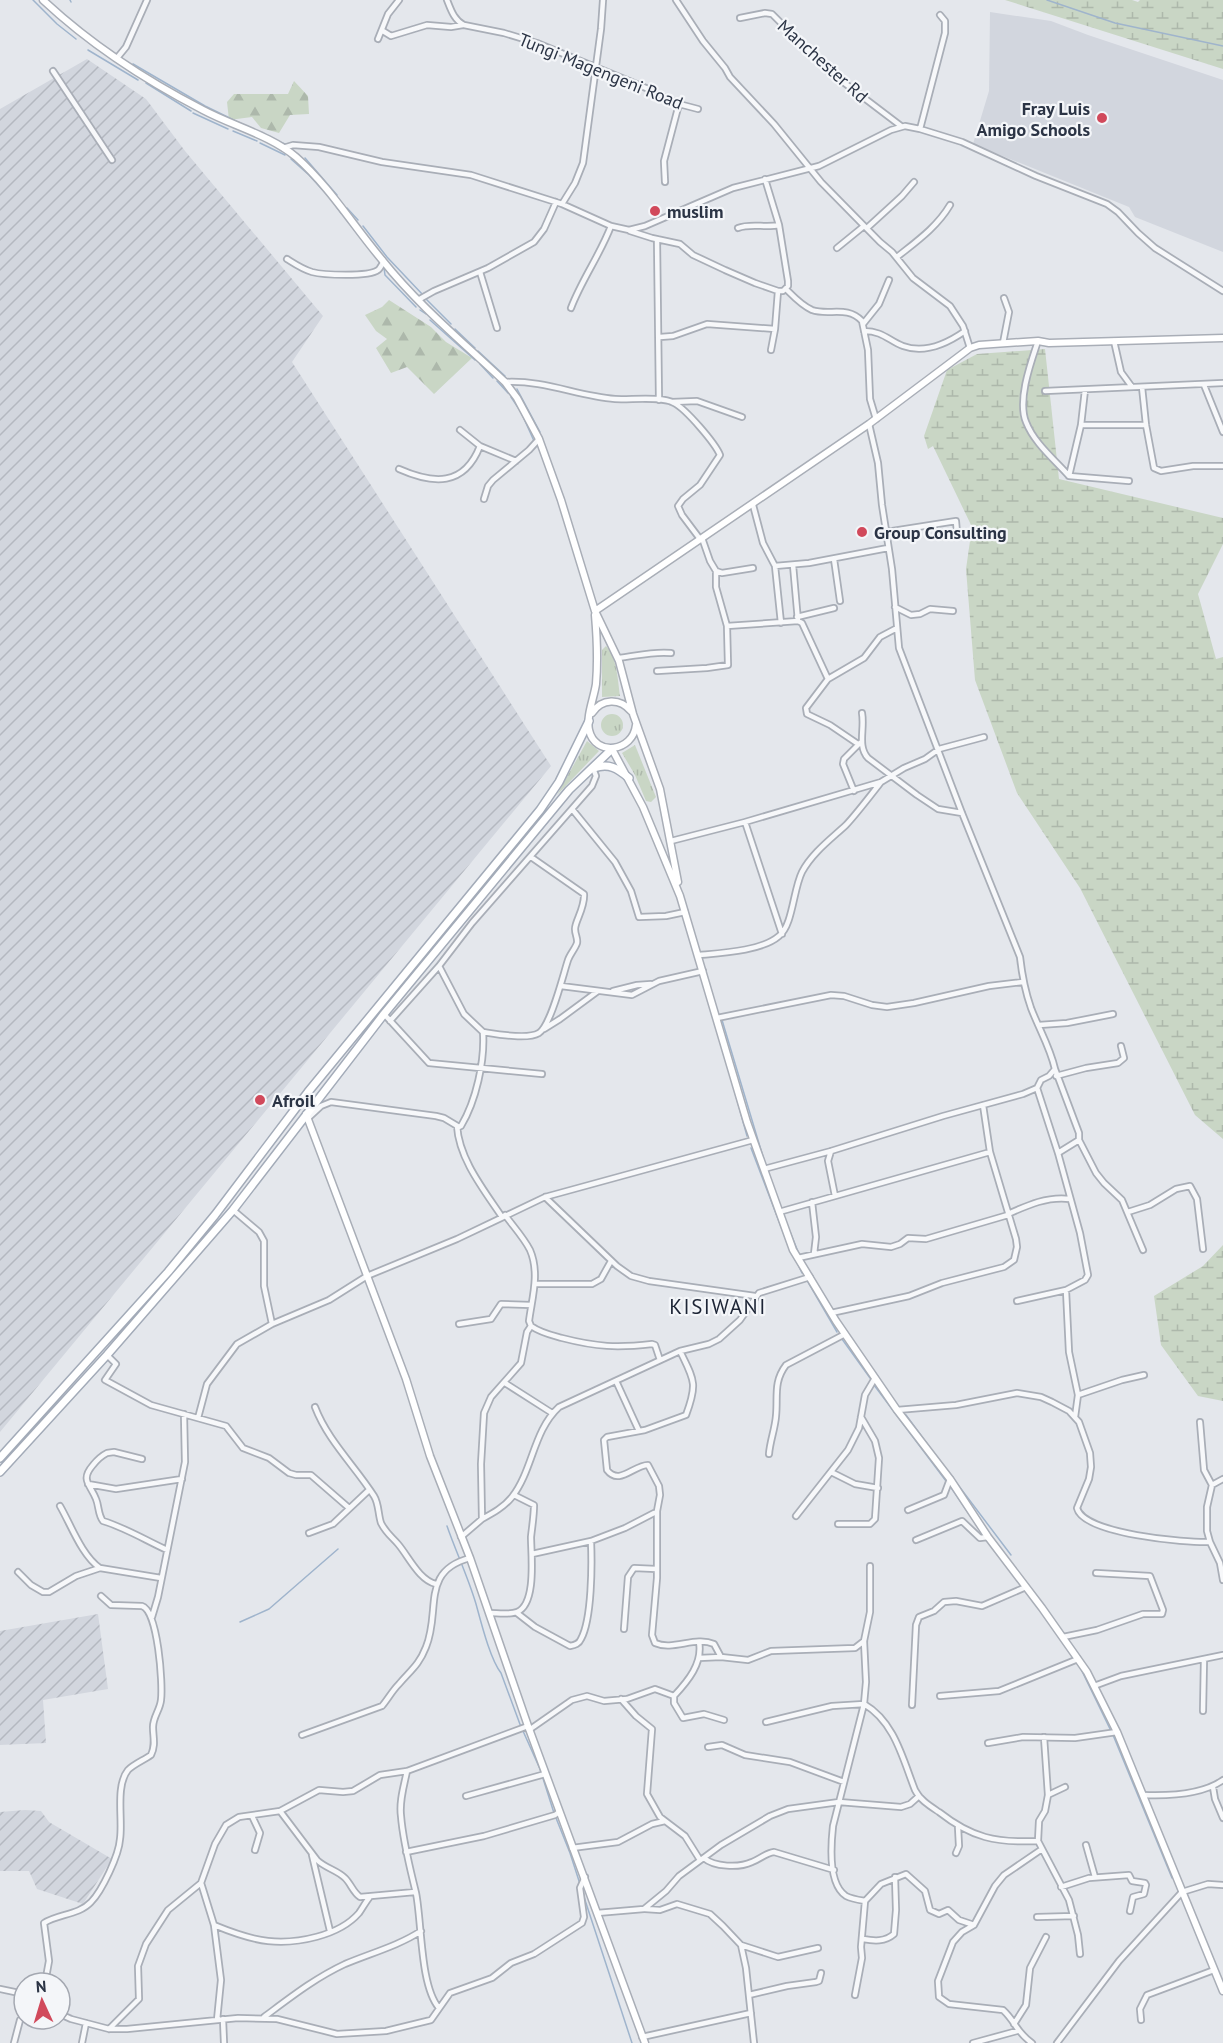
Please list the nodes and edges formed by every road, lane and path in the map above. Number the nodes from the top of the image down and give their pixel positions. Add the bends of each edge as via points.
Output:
1 (43, 0) edge
2 (147, 0) edge
3 (399, 0) edge
4 (447, 0) edge
5 (603, 0) edge
6 (675, 0) edge
7 (940, 15) dead end
8 (740, 18) dead end
9 (464, 25) junction
10 (382, 31) junction
11 (378, 39) dead end
12 (117, 58) junction
13 (595, 67) junction
14 (53, 71) dead end
15 (679, 104) junction
16 (698, 109) dead end
17 (901, 126) junction
18 (920, 129) junction
19 (283, 148) junction
20 (112, 160) dead end
21 (811, 169) junction
22 (765, 179) junction
23 (665, 182) dead end
24 (914, 182) dead end
25 (556, 202) junction
26 (562, 204) junction
27 (950, 205) dead end
28 (779, 225) junction
29 (611, 226) junction
30 (865, 227) junction
31 (738, 228) dead end
32 (629, 230) junction
33 (657, 239) junction
34 (837, 248) dead end
35 (897, 257) junction
36 (287, 259) dead end
37 (383, 262) junction
38 (480, 272) junction
39 (889, 280) dead end
40 (786, 289) junction
41 (778, 291) junction
42 (1223, 291) edge
43 (1004, 298) dead end
44 (418, 300) junction
45 (571, 308) dead end
46 (863, 324) junction
47 (497, 328) dead end
48 (775, 329) junction
49 (864, 331) junction
50 (965, 331) junction
51 (660, 337) junction
52 (1223, 338) edge
53 (1155, 340) junction
54 (1038, 341) junction
55 (1114, 341) junction
56 (1003, 343) junction
57 (1049, 343) junction
58 (970, 348) junction
59 (771, 350) dead end
60 (506, 382) junction
61 (1223, 383) edge
62 (1204, 385) junction
63 (1132, 387) junction
64 (1142, 387) junction
65 (1084, 390) junction
66 (1045, 391) dead end
67 (659, 400) junction
68 (672, 402) junction
69 (742, 417) dead end
70 (876, 419) junction
71 (869, 424) junction
72 (1081, 425) junction
73 (1146, 425) junction
74 (460, 430) dead end
75 (1223, 432) edge
76 (539, 439) junction
77 (480, 446) junction
78 (516, 461) junction
79 (1223, 465) edge
80 (399, 469) dead end
81 (1070, 476) junction
82 (1129, 481) dead end
83 (484, 499) dead end
84 (753, 505) junction
85 (886, 532) junction
86 (957, 533) dead end
87 (701, 539) junction
88 (888, 548) junction
89 (834, 559) junction
90 (793, 565) junction
91 (775, 566) junction
92 (753, 568) dead end
93 (716, 571) junction
94 (840, 601) dead end
95 (895, 607) junction
96 (834, 608) dead end
97 (953, 610) dead end
98 (595, 611) junction
99 (798, 619) junction
100 (780, 623) junction
101 (727, 626) junction
102 (897, 628) junction
103 (671, 653) dead end
104 (618, 658) junction
105 (657, 671) dead end
106 (828, 679) junction
107 (862, 714) dead end
108 (634, 717) junction
109 (590, 718) junction
110 (984, 737) dead end
111 (860, 743) junction
112 (612, 749) junction
113 (939, 749) junction
114 (594, 768) junction
115 (892, 775) junction
116 (581, 777) junction
117 (629, 778) junction
118 (881, 782) junction
119 (854, 791) junction
120 (572, 809) junction
121 (962, 813) junction
122 (745, 822) junction
123 (671, 841) junction
124 (531, 857) junction
125 (681, 896) junction
126 (685, 912) junction
127 (782, 934) junction
128 (699, 955) junction
129 (439, 966) junction
130 (704, 970) junction
131 (1023, 982) junction
132 (652, 984) junction
133 (561, 986) junction
134 (599, 991) junction
135 (610, 992) junction
136 (384, 1014) junction
137 (1113, 1014) dead end
138 (717, 1018) junction
139 (390, 1021) junction
140 (1039, 1026) junction
141 (544, 1029) junction
142 (483, 1032) junction
143 (1121, 1046) dead end
144 (480, 1068) junction
145 (1055, 1069) junction
146 (542, 1074) dead end
147 (1049, 1076) junction
148 (1057, 1076) junction
149 (1037, 1088) junction
150 (983, 1106) junction
151 (307, 1116) junction
152 (457, 1126) junction
153 (753, 1140) junction
154 (1079, 1140) junction
155 (831, 1151) junction
156 (990, 1152) junction
157 (1058, 1153) junction
158 (764, 1168) junction
159 (835, 1196) junction
160 (545, 1197) junction
161 (1070, 1199) junction
162 (812, 1203) junction
163 (233, 1210) junction
164 (779, 1212) junction
165 (1128, 1212) junction
166 (1008, 1215) junction
167 (504, 1216) junction
168 (1203, 1249) dead end
169 (1143, 1250) dead end
170 (814, 1254) junction
171 (798, 1258) junction
172 (611, 1261) junction
173 (367, 1276) junction
174 (810, 1277) junction
175 (535, 1284) junction
176 (1066, 1290) junction
177 (755, 1296) junction
178 (1017, 1301) dead end
179 (531, 1305) junction
180 (831, 1313) junction
181 (272, 1324) junction
182 (459, 1324) dead end
183 (531, 1326) junction
184 (845, 1334) junction
185 (680, 1351) junction
186 (107, 1355) junction
187 (660, 1360) junction
188 (1144, 1375) dead end
189 (875, 1378) junction
190 (616, 1381) junction
191 (506, 1383) junction
192 (1078, 1395) junction
193 (315, 1407) dead end
194 (897, 1410) junction
195 (552, 1413) junction
196 (184, 1414) junction
197 (861, 1417) junction
198 (1074, 1417) junction
199 (198, 1418) junction
200 (1200, 1422) dead end
201 (639, 1431) junction
202 (769, 1454) dead end
203 (0, 1458) edge
204 (142, 1458) dead end
205 (0, 1472) edge
206 (831, 1472) junction
207 (182, 1479) junction
208 (950, 1479) junction
209 (1223, 1479) edge
210 (88, 1484) junction
211 (1212, 1485) junction
212 (878, 1488) junction
213 (369, 1490) junction
214 (514, 1495) junction
215 (60, 1506) dead end
216 (349, 1508) junction
217 (908, 1510) dead end
218 (654, 1513) dead end
219 (796, 1516) dead end
220 (482, 1519) junction
221 (838, 1524) dead end
222 (309, 1533) dead end
223 (460, 1537) junction
224 (988, 1537) junction
225 (916, 1540) dead end
226 (591, 1541) junction
227 (1209, 1542) junction
228 (167, 1550) junction
229 (532, 1554) junction
230 (470, 1558) junction
231 (870, 1566) dead end
232 (100, 1568) junction
233 (656, 1569) junction
234 (18, 1572) dead end
235 (1096, 1573) dead end
236 (161, 1578) junction
237 (1223, 1580) edge
238 (436, 1584) junction
239 (1026, 1587) junction
240 (101, 1596) dead end
241 (517, 1612) junction
242 (489, 1613) junction
243 (152, 1617) junction
244 (624, 1629) dead end
245 (1062, 1637) junction
246 (864, 1641) junction
247 (699, 1642) junction
248 (1223, 1655) edge
249 (721, 1657) junction
250 (699, 1658) junction
251 (1078, 1659) junction
252 (1204, 1659) junction
253 (1094, 1686) junction
254 (674, 1696) junction
255 (940, 1696) dead end
256 (621, 1699) junction
257 (864, 1704) junction
258 (912, 1705) dead end
259 (1203, 1711) dead end
260 (724, 1720) dead end
261 (766, 1722) dead end
262 (529, 1728) junction
263 (1117, 1732) junction
264 (302, 1736) dead end
265 (1044, 1737) junction
266 (988, 1743) dead end
267 (708, 1747) dead end
268 (407, 1771) junction
269 (545, 1774) junction
270 (1223, 1780) edge
271 (844, 1782) junction
272 (1065, 1787) dead end
273 (1213, 1787) junction
274 (1048, 1795) junction
275 (466, 1796) dead end
276 (919, 1796) junction
277 (1143, 1796) junction
278 (839, 1802) junction
279 (280, 1811) junction
280 (559, 1812) junction
281 (252, 1816) junction
282 (1223, 1818) edge
283 (665, 1821) junction
284 (958, 1827) junction
285 (1038, 1841) junction
286 (1086, 1845) dead end
287 (572, 1848) junction
288 (1042, 1849) junction
289 (255, 1850) dead end
290 (406, 1852) junction
291 (311, 1853) junction
292 (956, 1853) dead end
293 (702, 1859) junction
294 (834, 1870) junction
295 (585, 1877) junction
296 (895, 1877) junction
297 (1095, 1877) junction
298 (201, 1883) junction
299 (1223, 1885) edge
300 (1061, 1887) junction
301 (415, 1892) junction
302 (1182, 1892) junction
303 (369, 1898) junction
304 (865, 1901) junction
305 (644, 1909) junction
306 (1130, 1911) dead end
307 (597, 1913) junction
308 (1074, 1916) junction
309 (1037, 1917) dead end
310 (214, 1925) junction
311 (974, 1925) junction
312 (330, 1931) junction
313 (422, 1931) junction
314 (1046, 1937) dead end
315 (863, 1939) junction
316 (741, 1945) junction
317 (818, 1948) dead end
318 (1080, 1954) dead end
319 (1214, 1970) junction
320 (47, 1971) edge
321 (821, 1973) dead end
322 (1223, 1991) edge
323 (749, 1995) junction
324 (855, 1995) dead end
325 (439, 2008) junction
326 (751, 2013) junction
327 (264, 2018) junction
328 (72, 2019) edge
329 (220, 2020) junction
330 (1141, 2020) dead end
331 (86, 2024) junction
332 (1014, 2024) junction
333 (109, 2029) junction
334 (1017, 2031) junction
335 (644, 2040) edge
336 (82, 2043) edge
337 (224, 2043) edge
338 (754, 2043) edge
339 (973, 2043) edge
340 (1032, 2043) edge
341 (1057, 2043) edge

1 - 12 main road
2 - 12 street
3 - 10 street
4 - 9 street via 458,22
5 - 13 street
6 - 21 street via 730,77
7 - 18 street via 945,21 945,33
8 - 17 street, Manchester Rd via 772,14 830,72
9 - 10 street, Tungi Magengeni Road via 427,25 391,36
9 - 13 street, Tungi Magengeni Road via 537,43
10 - 11 street
12 - 19 main road via 204,111
13 - 15 street, Tungi Magengeni Road
13 - 26 street via 583,163
14 - 20 street
15 - 16 street, Tungi Magengeni Road
15 - 23 street via 664,161
17 - 18 street
17 - 21 street
18 - 42 street via 962,142 1107,204 1155,248
19 - 25 street via 319,147 471,176
19 - 37 main road via 330,194
21 - 22 street
21 - 30 street
22 - 28 street
22 - 32 street
24 - 30 street
25 - 26 street
25 - 38 street via 534,242
26 - 29 street
27 - 35 street via 924,236
28 - 31 street
28 - 40 street
29 - 32 street
29 - 45 street
30 - 34 street
30 - 35 street
32 - 33 street
33 - 41 street via 680,244 693,255
33 - 51 street
35 - 50 street via 913,278 950,306
36 - 37 street via 311,272 330,274 373,273
37 - 44 main road
38 - 44 street
38 - 47 street
39 - 46 street via 879,304
40 - 41 street
40 - 46 street via 813,310 850,312
41 - 48 street
43 - 56 street via 1009,312
44 - 60 main road
46 - 49 street
48 - 51 street via 706,324
48 - 59 street
49 - 50 street via 914,347 936,347
49 - 70 street via 870,399
50 - 58 street
51 - 67 street
52 - 53 main road
53 - 55 main road
53 - 57 main road via 1150,337
54 - 56 main road
54 - 57 main road
54 - 81 street via 1028,370 1023,412 1032,434
55 - 57 main road
55 - 63 street via 1121,372
56 - 58 main road
58 - 70 main road
60 - 67 street via 555,386 615,399
60 - 76 main road
61 - 62 street
62 - 64 street
62 - 75 street
63 - 64 street
63 - 65 street
64 - 73 street
65 - 66 street
65 - 72 street
67 - 68 street
68 - 69 street via 701,402
68 - 87 street via 720,454 700,484 678,506
70 - 71 main road
71 - 84 main road
71 - 85 street
72 - 73 street
72 - 81 street
73 - 79 street via 1151,461 1157,470
74 - 77 street
76 - 78 street
76 - 98 main road
77 - 78 street
77 - 80 street via 464,470 448,479 428,480
78 - 83 street via 488,486
81 - 82 street
84 - 87 main road
84 - 91 street via 763,543
85 - 86 street via 956,521
85 - 88 street
87 - 93 street
87 - 98 main road
88 - 89 street
88 - 95 street
89 - 90 street
89 - 94 street
90 - 91 street
90 - 99 street
91 - 100 street
92 - 93 street
93 - 101 street via 716,587
95 - 97 street via 911,615 930,609
95 - 102 street
96 - 99 street
98 - 104 main road
98 - 109 main road via 596,673
99 - 100 street
99 - 106 street
100 - 101 street
101 - 105 street via 728,665
102 - 106 street via 877,639 864,658
102 - 113 street via 902,660
103 - 104 street via 654,651
104 - 108 main road
106 - 111 street via 805,711
107 - 111 street
108 - 109 main road via 622,703 614,701 598,705
108 - 112 main road via 636,728 629,742
108 - 123 main road via 660,789
109 - 112 main road via 590,735 601,746
109 - 203 main road via 559,782 540,810 308,1092 168,1272
110 - 113 street
111 - 115 street via 863,753
111 - 119 street via 843,764
112 - 116 main road
112 - 117 main road
113 - 115 street
113 - 121 street
114 - 116 main road
114 - 117 main road via 613,766
114 - 120 street via 595,782
115 - 118 street
115 - 121 street via 938,809
116 - 136 main road
117 - 125 main road
118 - 119 street
118 - 127 street via 803,870
119 - 122 street
120 - 124 street
120 - 126 street via 615,862 631,891 639,917
121 - 131 street via 1020,957
122 - 123 street
122 - 127 street
123 - 125 main road
124 - 129 street via 472,922
124 - 133 street via 585,896 575,928 578,940
125 - 126 main road
126 - 128 main road
127 - 128 street via 773,941 734,952
128 - 130 main road
129 - 139 street
129 - 142 street via 464,1014
130 - 132 street
130 - 138 main road
131 - 138 street via 900,1006 881,1007 831,995
131 - 140 street
132 - 135 street
132 - 135 street via 632,995
133 - 134 street
133 - 141 street
134 - 135 street
134 - 141 street
136 - 139 street
136 - 151 main road
137 - 140 street
138 - 153 main road
139 - 144 street via 429,1063
140 - 145 street
141 - 142 street via 532,1036
142 - 144 street
143 - 148 street via 1124,1058 1118,1063
144 - 146 street
144 - 152 street via 474,1099 463,1125
145 - 147 street
145 - 148 street
147 - 148 street
147 - 149 street
148 - 154 street
149 - 150 street
149 - 157 street
150 - 155 street
150 - 156 street
151 - 152 street via 331,1102 436,1116
151 - 163 main road
151 - 173 main road
152 - 167 street via 472,1169
153 - 158 main road
153 - 160 street
154 - 157 street
154 - 165 street via 1096,1173
155 - 158 street
155 - 159 street via 828,1161
156 - 159 street
156 - 166 street
157 - 161 street
158 - 164 main road
159 - 162 street
160 - 167 street
160 - 172 street
161 - 166 street via 1037,1202
161 - 176 street via 1088,1275
162 - 164 street
162 - 170 street
163 - 181 street via 264,1241 264,1286
163 - 186 main road
164 - 171 main road
165 - 168 street via 1190,1186 1197,1199
165 - 169 street
166 - 170 street via 920,1240 908,1238 891,1247 862,1244
166 - 180 street via 1017,1247 1011,1263 903,1297
167 - 173 street
167 - 175 street via 530,1252
170 - 171 street
171 - 174 main road
172 - 175 street via 601,1279 592,1284
172 - 177 street via 638,1278
173 - 181 street via 329,1300
173 - 223 main road
174 - 177 street
174 - 180 main road
175 - 179 street
176 - 178 street
176 - 192 street via 1069,1352
177 - 185 street via 740,1320 719,1339
179 - 182 street via 501,1304 491,1319
179 - 183 street
180 - 184 main road
181 - 199 street via 237,1344 221,1363 207,1384
183 - 187 street via 597,1346 652,1344
183 - 191 street via 526,1332 521,1363
184 - 189 main road
184 - 202 street via 786,1365 781,1372
185 - 187 street
185 - 201 street via 694,1383 686,1415
186 - 196 street via 116,1364 105,1380 151,1404
186 - 205 main road
187 - 190 street
188 - 192 street
189 - 194 main road
189 - 197 street via 865,1395
190 - 195 street via 569,1401
190 - 201 street
191 - 195 street
191 - 220 street via 491,1398 484,1413
192 - 198 street
193 - 213 street via 329,1437
194 - 198 street via 946,1407 1017,1393 1041,1396
194 - 208 main road
195 - 214 street
196 - 199 street
196 - 207 street
197 - 206 street via 860,1428
197 - 212 street via 878,1451
198 - 227 street via 1085,1434 1091,1467 1077,1508 1080,1514 1132,1534 1179,1542
199 - 216 street via 226,1426 243,1448 268,1458 289,1473 310,1475
200 - 211 street via 1204,1470
201 - 233 street via 605,1438 607,1470 620,1476 644,1464 652,1468 660,1495
204 - 210 street via 114,1452 102,1455 86,1475
206 - 212 street via 855,1484
206 - 219 street
207 - 210 street via 116,1489
207 - 228 street
208 - 217 street via 944,1495
208 - 224 main road
209 - 211 street
210 - 228 street via 103,1521
211 - 227 street via 1207,1517
212 - 221 street via 873,1523
213 - 216 street
213 - 238 street via 388,1537
214 - 220 street
214 - 229 street via 534,1505
215 - 232 street via 84,1551
216 - 222 street via 333,1524
218 - 226 street
220 - 223 street
223 - 230 main road
224 - 225 street via 980,1538 962,1521
224 - 239 main road
226 - 229 street
226 - 241 street via 587,1620 581,1641 570,1646
227 - 237 street via 1220,1563
228 - 236 street
229 - 241 street via 529,1594
230 - 238 street via 450,1566
230 - 242 main road
231 - 246 street via 870,1612
232 - 234 street via 76,1576 50,1592 31,1585
232 - 236 street
233 - 244 street via 634,1568 630,1572
233 - 247 street via 652,1635 655,1643
235 - 245 street via 1150,1576 1162,1614 1143,1614
236 - 243 street
238 - 264 street via 426,1648 416,1667 387,1701 378,1708
239 - 245 main road
239 - 258 street via 982,1606 944,1602 919,1617
240 - 243 street via 111,1605 147,1607
241 - 242 street
242 - 262 main road
243 - 320 street via 162,1693 153,1724 153,1750 124,1777 120,1842 108,1874 90,1903 44,1923
245 - 251 main road
246 - 249 street via 852,1649 771,1651 748,1660
246 - 257 street
247 - 249 street via 712,1642
247 - 250 street
248 - 252 street
249 - 250 street
250 - 254 street via 686,1684
251 - 253 main road
251 - 255 street via 999,1691
252 - 253 street via 1121,1676
252 - 259 street
253 - 263 main road
254 - 256 street via 656,1689
254 - 260 street via 683,1718 704,1713
256 - 262 street via 604,1701 586,1696 572,1700
256 - 283 street via 652,1729 647,1794
257 - 261 street via 832,1706
257 - 271 street
257 - 276 street via 897,1741
262 - 268 street
262 - 269 main road
263 - 265 street via 1075,1738
263 - 277 main road
265 - 266 street
265 - 274 street
267 - 271 street via 722,1745 745,1755 790,1762
268 - 279 street via 381,1775 353,1791 319,1790
268 - 290 street via 400,1815
269 - 275 street
269 - 280 main road
270 - 273 street
271 - 278 street
272 - 274 street
273 - 277 street
273 - 282 street
274 - 285 street via 1039,1821
276 - 278 street via 902,1807
276 - 284 street
277 - 302 main road
278 - 293 street via 788,1809 770,1816
278 - 294 street via 831,1845
279 - 281 street
279 - 291 street
280 - 287 main road
280 - 290 street via 507,1830
281 - 289 street via 260,1833
281 - 298 street via 234,1819 226,1825
283 - 287 street via 618,1842
283 - 293 street via 686,1836
284 - 285 street via 999,1841
284 - 292 street
285 - 288 street
286 - 297 street
287 - 295 main road
288 - 300 street
288 - 311 street via 1004,1875
290 - 301 street
291 - 303 street via 323,1866 345,1878 357,1896
291 - 312 street
293 - 294 street via 712,1864 739,1865 774,1852
293 - 305 street
294 - 304 street via 842,1892
295 - 307 main road
295 - 325 street via 580,1888 582,1923 492,1978 450,1993
296 - 304 street via 881,1884
296 - 311 street via 910,1877 925,1891 935,1914 948,1910 959,1920
296 - 315 street via 894,1934 880,1940
297 - 300 street
297 - 306 street via 1127,1875 1132,1881 1146,1884 1144,1894 1133,1897
298 - 310 street
298 - 333 street via 163,1917 138,1965 139,1999
299 - 302 street via 1208,1884
300 - 308 street
301 - 303 street
301 - 313 street
302 - 319 main road
302 - 341 street via 1119,1961
303 - 312 street via 358,1914
304 - 315 street
305 - 307 street
305 - 316 street via 660,1910 677,1904 710,1914
307 - 335 main road
308 - 309 street
308 - 318 street
310 - 312 street via 268,1941 314,1938
310 - 329 street via 221,1980
311 - 332 street via 962,1932 952,1946 938,1981 939,1997 949,2004 1003,2010
313 - 325 street via 427,1982
313 - 327 street via 314,1980
314 - 332 street via 1030,1968 1026,2005
315 - 324 street
316 - 317 street via 778,1957
316 - 323 street
319 - 322 main road
319 - 330 street via 1148,1995 1140,2009
321 - 323 street via 816,1982
323 - 326 street
325 - 327 street via 434,2018 427,2021 387,2031 337,2034
326 - 335 street
326 - 338 street
327 - 329 street
328 - 331 street
329 - 333 street
329 - 337 street
331 - 333 street
331 - 336 street
332 - 334 street
334 - 339 street
334 - 340 street

